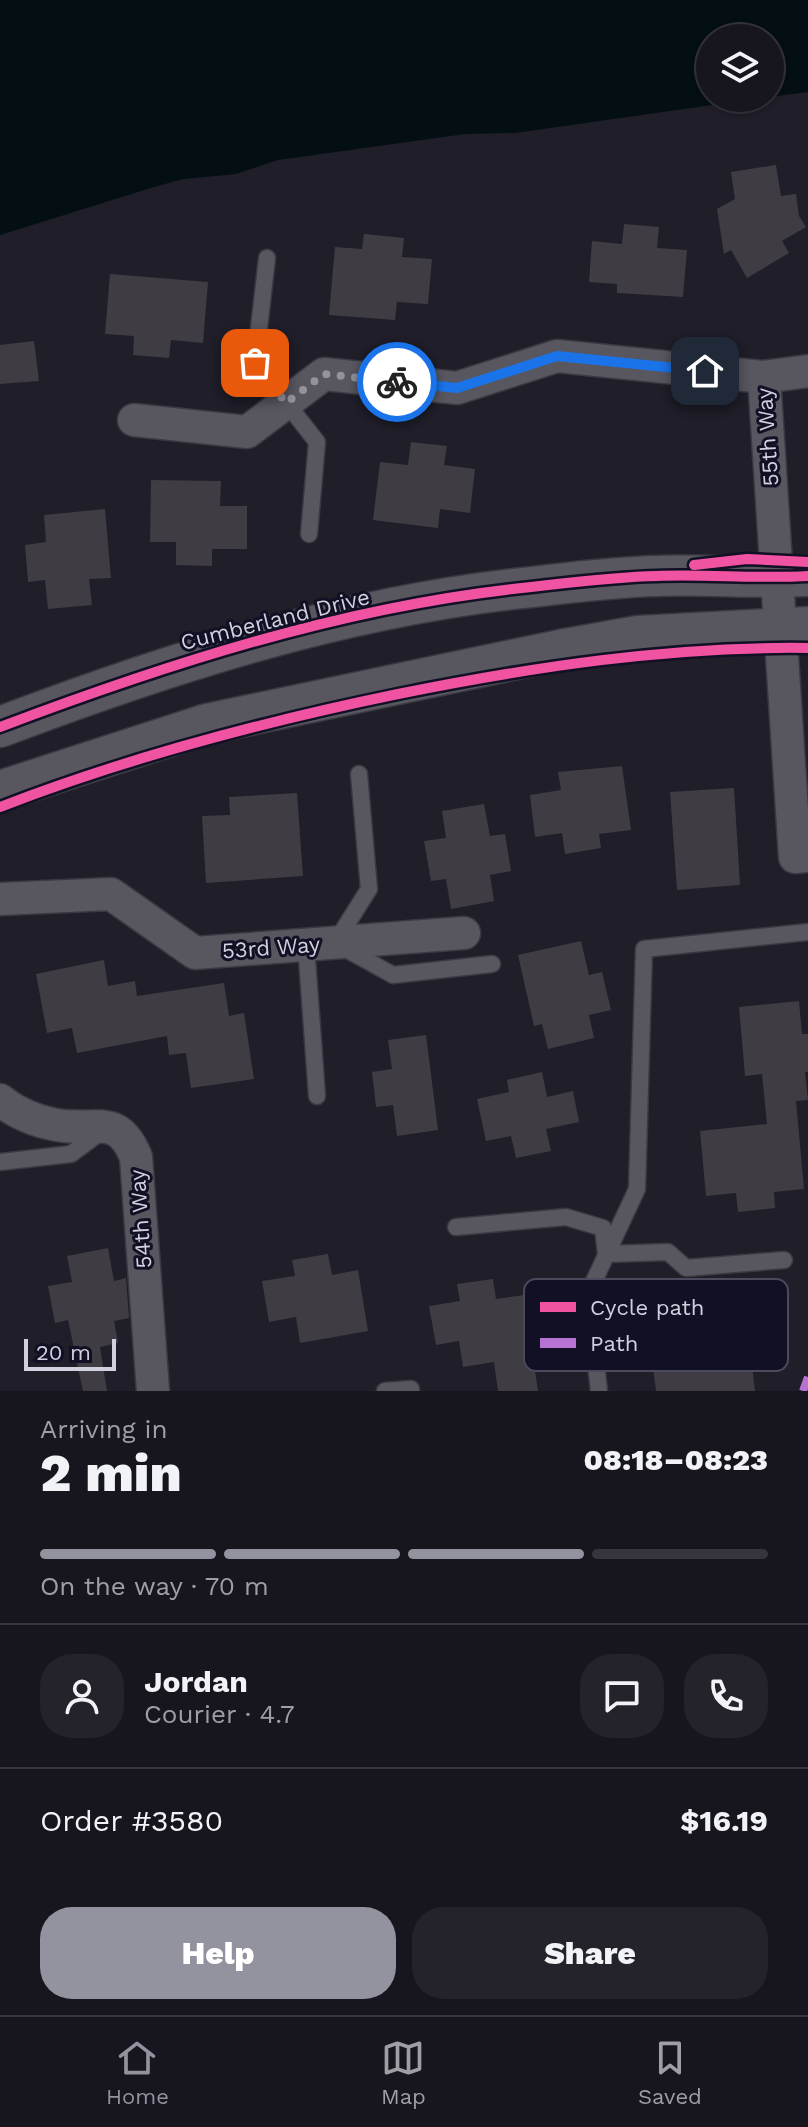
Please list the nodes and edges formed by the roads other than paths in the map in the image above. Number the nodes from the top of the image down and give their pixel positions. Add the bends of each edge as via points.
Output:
1 (267, 258) dead end
2 (808, 371) edge
3 (764, 377) junction
4 (286, 403) junction
5 (134, 420) dead end
6 (309, 534) dead end
7 (792, 577) edge
8 (794, 627) edge
9 (0, 727) edge
10 (359, 774) dead end
11 (0, 791) edge
12 (808, 856) edge
13 (0, 899) edge
14 (808, 932) edge
15 (464, 933) dead end
16 (320, 944) junction
17 (492, 964) dead end
18 (317, 1096) dead end
19 (0, 1100) edge
20 (109, 1126) junction
21 (0, 1162) edge
22 (456, 1227) dead end
23 (606, 1254) junction
24 (784, 1260) dead end
25 (595, 1279) edge
26 (597, 1371) edge
27 (411, 1389) dead end
28 (153, 1391) edge
29 (385, 1391) edge
30 (599, 1391) edge

1 - 4 lane via 255,363
2 - 3 street
3 - 4 street, 55th Way via 557,356 457,388 324,374
3 - 7 street, 55th Way
4 - 5 street, 55th Way via 247,432
4 - 6 lane via 317,442
7 - 8 street, 55th Way
7 - 9 street, Cumberland Drive via 656,576 509,590 387,611 129,679
8 - 11 street via 638,636 371,689 207,724
8 - 12 street, 55th Way via 795,857
10 - 16 lane via 369,889
13 - 16 street, 53rd Way via 111,894 195,953
14 - 23 lane via 644,949 637,1189
15 - 16 street, 53rd Way
16 - 17 lane via 393,975
16 - 18 lane
19 - 20 street via 44,1123
20 - 21 lane via 71,1154
20 - 28 street, 54th Way via 127,1137 136,1157
22 - 23 lane via 566,1217 603,1228
23 - 24 lane via 668,1252 686,1268
23 - 25 lane
26 - 30 lane
27 - 29 lane

